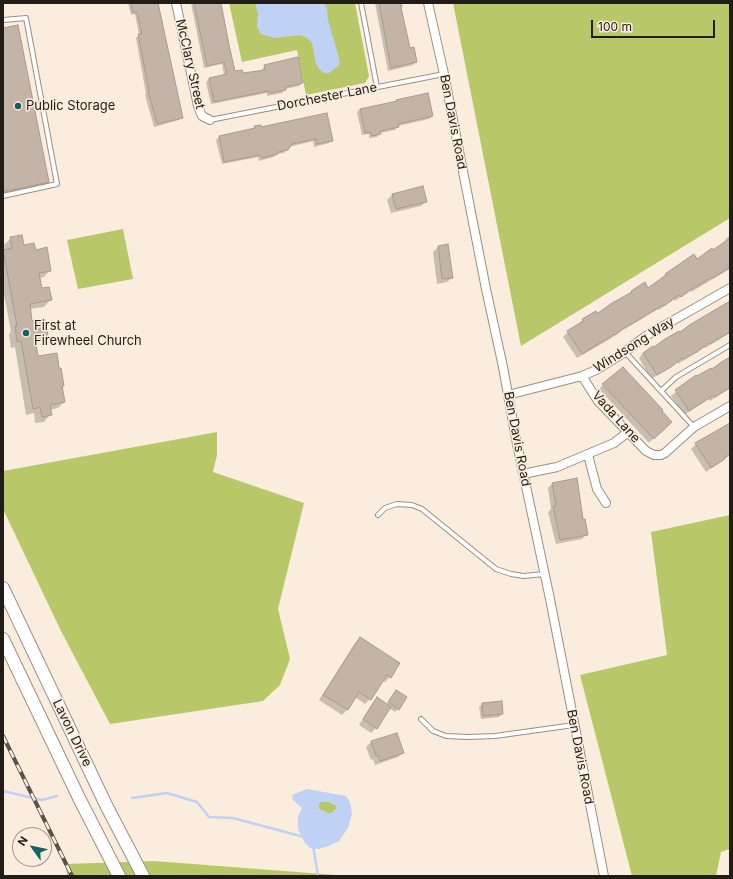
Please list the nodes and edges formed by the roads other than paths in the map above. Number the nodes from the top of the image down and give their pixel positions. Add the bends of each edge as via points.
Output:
1 (176, 3) edge
2 (360, 3) edge
3 (428, 3) edge
4 (3, 20) edge
5 (444, 74) junction
6 (377, 86) junction
7 (210, 120) joint
8 (3, 196) edge
9 (730, 288) edge
10 (730, 345) edge
11 (625, 352) junction
12 (582, 376) junction
13 (661, 391) junction
14 (508, 395) junction
15 (730, 406) edge
16 (694, 427) junction
17 (628, 432) junction
18 (588, 455) junction
19 (524, 474) junction
20 (606, 503) dead end
21 (378, 515) dead end
22 (544, 574) junction
23 (3, 588) edge
24 (3, 638) edge
25 (421, 719) dead end
26 (574, 725) junction
27 (119, 876) edge
28 (143, 876) edge
29 (604, 876) edge

1 - 7 street, McClary Street via 198,106 202,116
2 - 6 lane
3 - 5 street, Ben Davis Road
4 - 8 lane via 26,18 57,184
5 - 6 lane, Dorchester Lane
5 - 14 street, Ben Davis Road
6 - 7 lane, Dorchester Lane
9 - 11 street, Windsong Way via 646,336
10 - 13 lane via 676,377
11 - 12 street, Windsong Way
11 - 13 lane
12 - 14 street, Windsong Way
12 - 17 street, Vada Lane via 598,401
13 - 16 lane
14 - 19 street, Ben Davis Road
15 - 16 street
16 - 17 street, Vada Lane via 666,452 654,455 646,451
17 - 18 street via 614,444
18 - 19 street via 557,468
18 - 20 street via 597,489
19 - 22 street, Ben Davis Road
21 - 22 lane via 385,508 397,504 412,505 422,509 496,569 524,576
22 - 26 street, Ben Davis Road
23 - 28 main road, Lavon Drive
24 - 27 main road, Lavon Drive
25 - 26 lane via 433,731 446,736 468,737 495,736
26 - 29 street, Ben Davis Road

